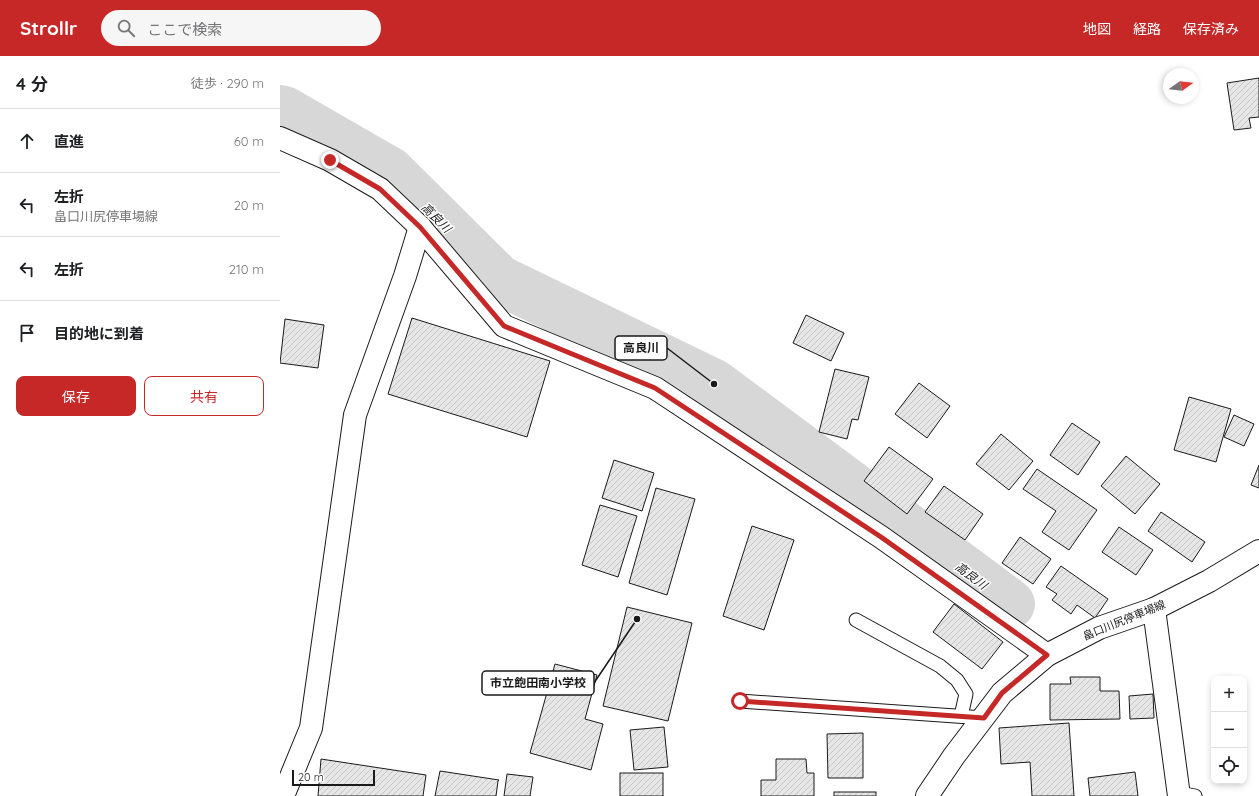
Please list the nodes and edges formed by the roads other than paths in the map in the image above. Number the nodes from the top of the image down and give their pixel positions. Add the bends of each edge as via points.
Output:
1 (280, 138) edge
2 (420, 227) junction
3 (1259, 551) edge
4 (1154, 609) junction
5 (856, 620) dead end
6 (1047, 655) junction
7 (740, 701) dead end
8 (961, 716) junction
9 (984, 718) junction
10 (1184, 795) edge
11 (283, 796) edge
12 (927, 796) edge

1 - 2 street via 330,160 380,189
2 - 6 street via 504,326 655,388 881,537
2 - 11 street via 355,415 311,728
3 - 4 street, 畠口川尻停車場線 via 1209,581
4 - 6 street, 畠口川尻停車場線 via 1099,628
4 - 10 street
5 - 8 lane via 940,666 957,680 966,694
6 - 9 street, 畠口川尻停車場線 via 1002,693
7 - 8 lane
8 - 9 lane
9 - 12 street, 畠口川尻停車場線

